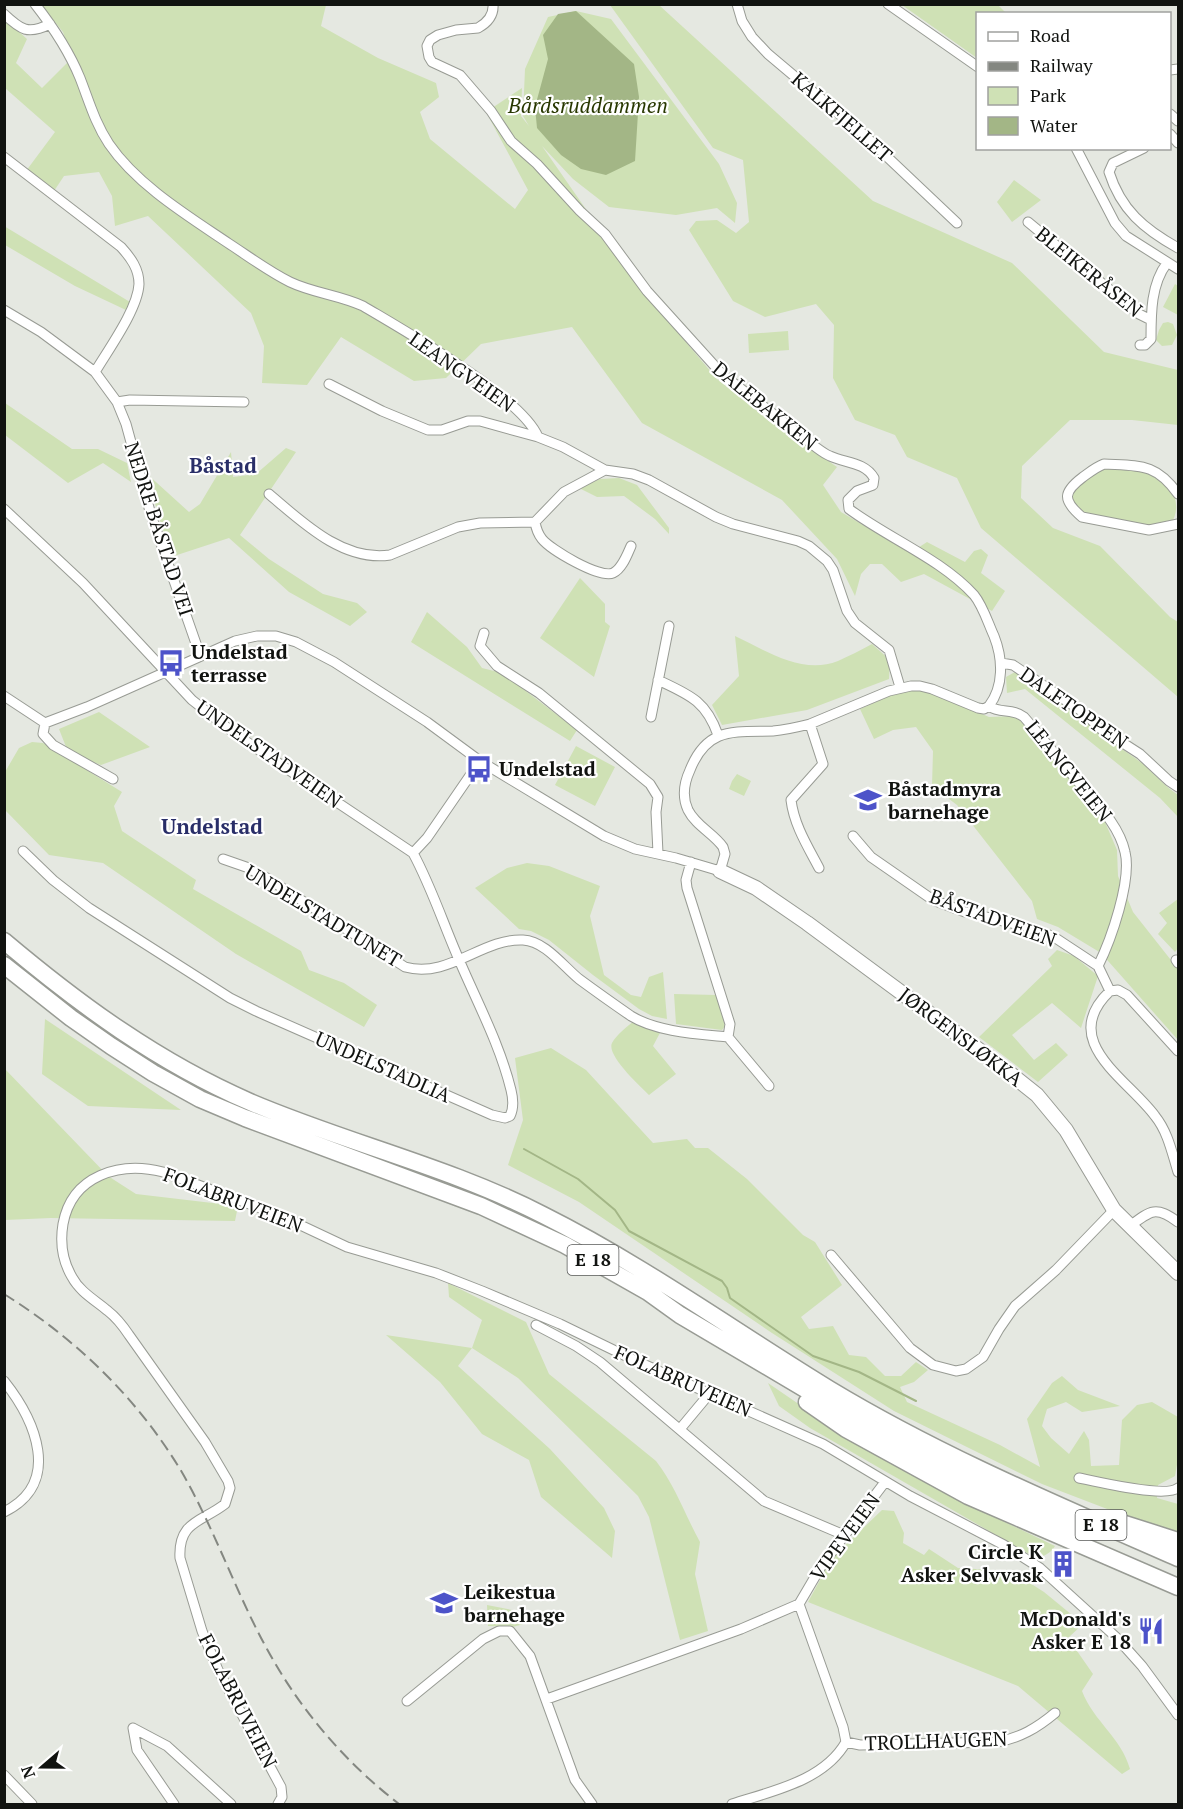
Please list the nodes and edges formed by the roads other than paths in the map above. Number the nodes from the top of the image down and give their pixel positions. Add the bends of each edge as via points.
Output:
1 (35, 4) edge
2 (493, 4) edge
3 (737, 4) edge
4 (888, 4) edge
5 (4, 14) edge
6 (50, 24) junction
7 (976, 66) edge
8 (1077, 150) edge
9 (1140, 150) edge
10 (4, 157) edge
11 (1028, 222) dead end
12 (957, 223) dead end
13 (1179, 248) edge
14 (1167, 263) junction
15 (1179, 269) edge
16 (4, 310) edge
17 (1151, 320) junction
18 (1140, 345) dead end
19 (95, 372) junction
20 (329, 384) dead end
21 (117, 402) junction
22 (244, 402) dead end
23 (538, 437) junction
24 (604, 470) junction
25 (269, 494) dead end
26 (1179, 494) edge
27 (4, 509) edge
28 (535, 522) junction
29 (1179, 524) edge
30 (631, 546) dead end
31 (669, 626) dead end
32 (484, 633) dead end
33 (200, 655) junction
34 (1001, 663) junction
35 (164, 672) junction
36 (658, 680) junction
37 (900, 687) junction
38 (4, 696) edge
39 (989, 706) junction
40 (651, 717) dead end
41 (45, 723) junction
42 (810, 724) junction
43 (718, 735) junction
44 (480, 761) junction
45 (113, 779) dead end
46 (1179, 787) edge
47 (853, 836) dead end
48 (23, 851) dead end
49 (413, 853) junction
50 (658, 853) junction
51 (223, 859) dead end
52 (691, 862) junction
53 (819, 868) dead end
54 (720, 871) junction
55 (4, 941) edge
56 (459, 961) junction
57 (4, 964) edge
58 (1098, 966) junction
59 (1110, 991) junction
60 (728, 1037) junction
61 (1179, 1051) edge
62 (768, 1086) dead end
63 (1179, 1172) edge
64 (1114, 1210) junction
65 (1179, 1222) edge
66 (1130, 1226) junction
67 (831, 1255) dead end
68 (1179, 1273) edge
69 (680, 1315) junction
70 (536, 1324) dead end
71 (4, 1381) edge
72 (710, 1393) junction
73 (680, 1429) junction
74 (1079, 1478) dead end
75 (885, 1482) junction
76 (1179, 1488) edge
77 (1024, 1489) junction
78 (4, 1512) edge
79 (844, 1535) junction
80 (1179, 1541) edge
81 (1179, 1558) edge
82 (1179, 1570) edge
83 (1179, 1587) edge
84 (799, 1604) junction
85 (547, 1699) junction
86 (407, 1701) dead end
87 (1055, 1713) dead end
88 (1179, 1715) edge
89 (846, 1742) junction
90 (4, 1775) edge
91 (32, 1804) edge
92 (174, 1804) edge
93 (231, 1804) edge
94 (278, 1804) edge
95 (592, 1804) edge
96 (732, 1804) edge

1 - 6 street, LEANGVEIEN
2 - 34 street, DALEBAKKEN via 490,18 478,28 430,40 427,52 432,62 460,75 511,141 605,234 647,291 722,374 817,448 871,472 873,485 852,495 849,509 934,563 975,596
3 - 12 street, KALKFJELLET via 742,21 768,54 864,134
4 - 7 street
5 - 6 street via 29,31
6 - 23 street, LEANGVEIEN via 65,46 97,125 110,146 163,198 270,271 303,287 363,306 464,369 528,420
8 - 14 street via 1115,223 1126,236
9 - 13 street via 1113,162 1109,172 1112,182 1140,224
10 - 19 street via 121,248 136,268 136,297
11 - 17 street, BLEIKERÅSEN
14 - 15 street
14 - 17 street, BLEIKERÅSEN via 1155,285
16 - 19 street, NEDRE BÅSTAD VEI
17 - 18 street, BLEIKERÅSEN via 1151,339
19 - 21 street, NEDRE BÅSTAD VEI
20 - 23 street via 428,430 480,421
21 - 22 street
21 - 33 street, NEDRE BÅSTAD VEI via 151,516
23 - 24 street
24 - 28 street via 564,492
24 - 37 street via 633,474 716,517 798,541 819,553 834,570 855,623 889,650
25 - 28 street via 306,526 366,556 390,555 480,523
26 - 29 street via 1153,469 1104,464 1066,492 1073,510 1082,517 1149,530
27 - 35 street, UNDELSTADVEIEN via 97,597
28 - 30 street via 548,545 604,575 619,568
31 - 36 street
32 - 50 street via 480,646 497,666 539,693 650,784 658,797
33 - 35 street
33 - 44 street via 257,636 296,642 418,716
34 - 39 street, DALETOPPEN via 994,700
34 - 46 street, DALETOPPEN via 1013,665 1086,714
35 - 41 street
35 - 49 street, UNDELSTADVEIEN via 214,718
36 - 40 street
36 - 43 street via 698,700
37 - 39 street, LEANGVEIEN via 920,686 978,708
37 - 42 street
38 - 41 street
39 - 58 street, LEANGVEIEN via 996,711 1018,711 1024,717 1110,820 1121,840 1126,853 1122,896
41 - 45 street via 43,734 53,745
42 - 43 street
42 - 53 street via 827,766 791,800 798,826
43 - 54 street via 695,756 684,789 692,817 723,847
44 - 49 street
44 - 50 street, JØRGENSLØKKA via 604,836 634,849
47 - 58 street, BÅSTADVEIEN via 871,857 933,900 1028,927 1054,938
48 - 56 street, UNDELSTADLIA via 89,908 230,998 505,1118 513,1110 512,1092 500,1052
49 - 56 street, UNDELSTADLIA
50 - 52 street, JØRGENSLØKKA
51 - 56 street, UNDELSTADTUNET via 267,878 405,967 428,970
52 - 54 street, JØRGENSLØKKA
52 - 60 street via 687,888 730,1024
54 - 64 street, JØRGENSLØKKA via 756,888 807,923 1037,1095 1066,1130
55 - 77 highway, E 18 via 83,1005 162,1059 250,1102 448,1174 539,1212 657,1279 839,1395
56 - 60 street via 525,940 545,949 579,979 646,1023
57 - 69 highway, E 18 via 111,1046 200,1099 481,1206 604,1266
58 - 59 street
59 - 61 street via 1127,995
59 - 63 street via 1096,1009 1092,1032 1096,1051 1155,1115
60 - 62 street
64 - 66 street, JØRGENSLØKKA
64 - 67 street via 1015,1306 983,1357 956,1371 933,1365 910,1348
65 - 66 street via 1157,1211
66 - 68 street, JØRGENSLØKKA
69 - 82 highway, E 18 via 921,1456
69 - 83 highway, E 18 via 846,1429 950,1488
70 - 73 street via 600,1362
71 - 78 street via 24,1410 39,1448 34,1484 27,1496
72 - 73 street
72 - 75 street, FOLABRUVEIEN via 823,1444
72 - 94 street, FOLABRUVEIEN via 482,1291 347,1247 279,1215 163,1172 145,1167 122,1169 82,1187 69,1204 61,1234 72,1278 85,1294 118,1320 205,1442 230,1488 225,1503 185,1531 180,1558 218,1670 281,1787
73 - 79 street via 764,1501
74 - 76 street via 1146,1490 1168,1492
75 - 79 street, VIPEVEIEN
75 - 88 street, VIPEVEIEN via 1040,1568 1117,1638
77 - 80 highway, E 18
77 - 81 highway, E 18
79 - 84 street, VIPEVEIEN
84 - 85 street
84 - 89 street, TROLLHAUGEN
85 - 86 street via 530,1656 510,1631 498,1631
85 - 95 street via 575,1780
87 - 89 street, TROLLHAUGEN via 1015,1739 997,1742
89 - 96 street, TROLLHAUGEN via 840,1754 810,1776
90 - 91 street
92 - 93 street via 137,1750 133,1728 166,1746

